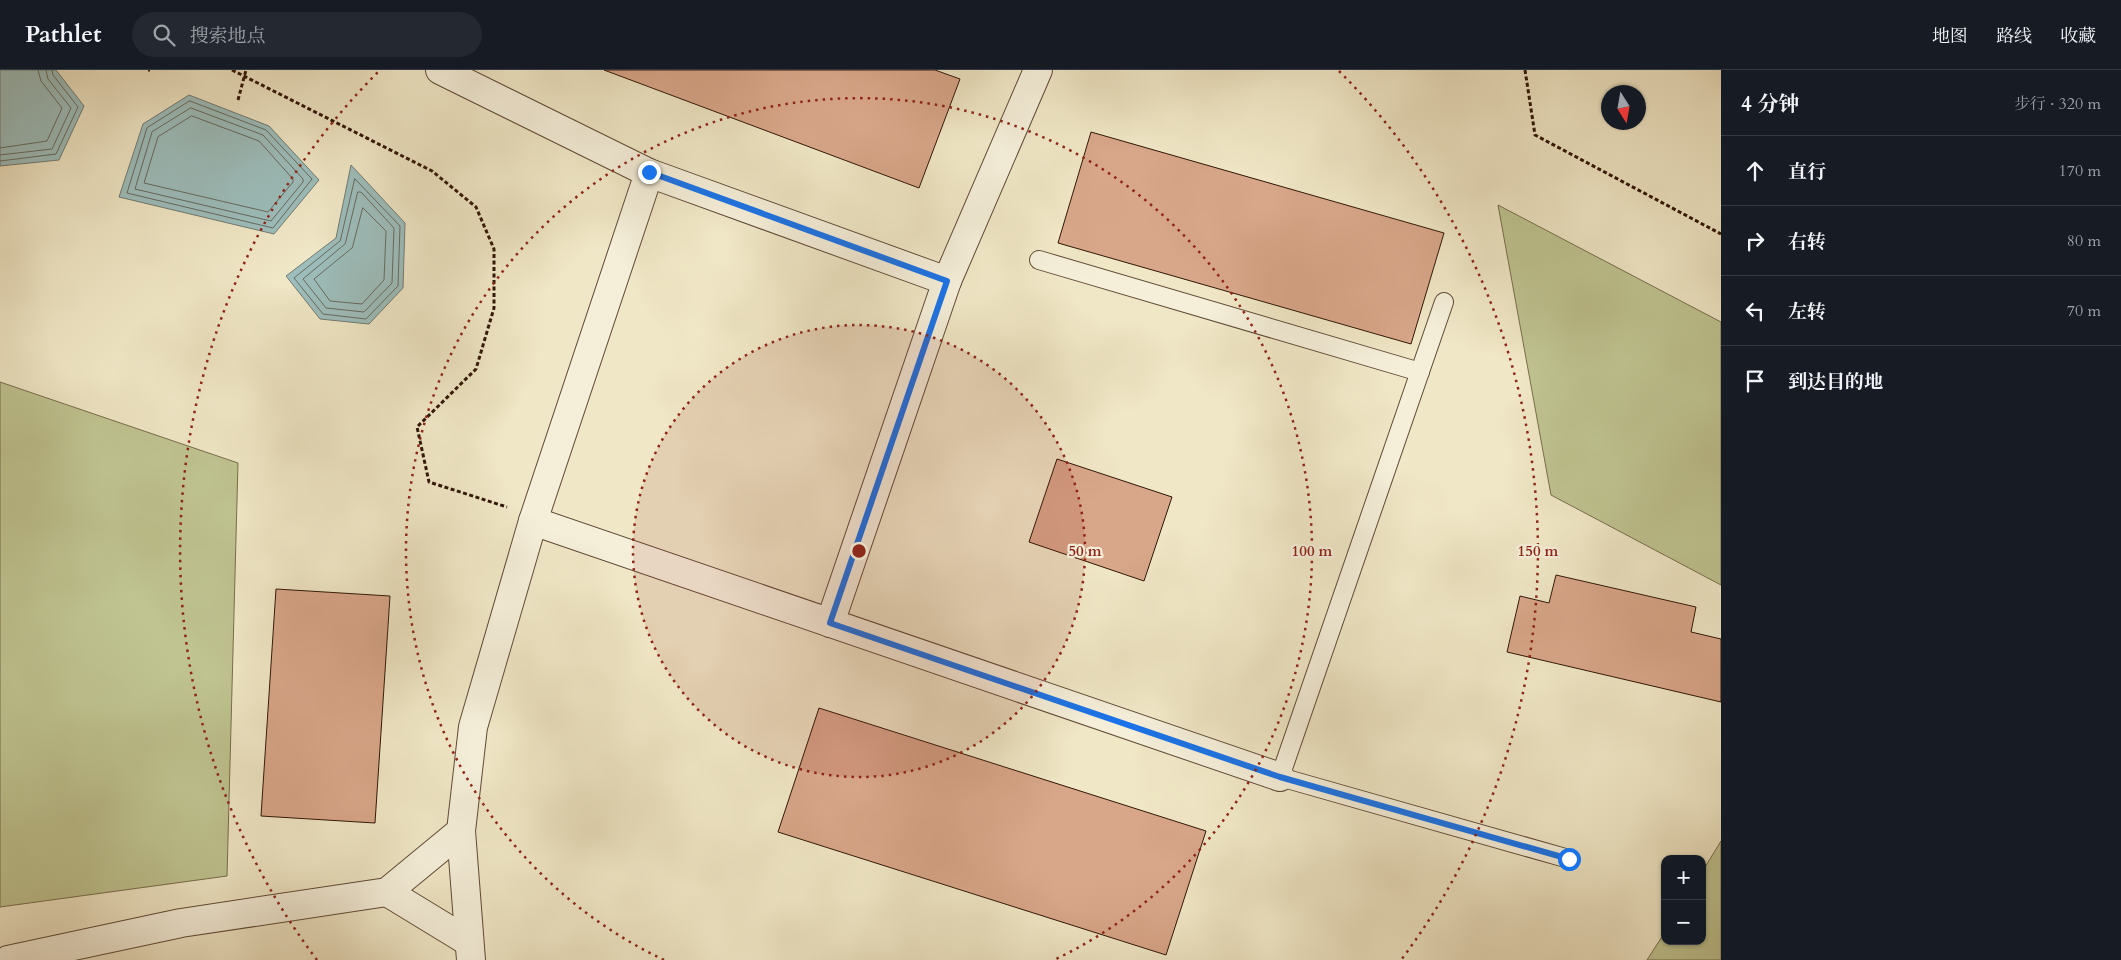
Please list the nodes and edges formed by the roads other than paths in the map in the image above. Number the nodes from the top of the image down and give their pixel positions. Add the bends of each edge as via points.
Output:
1 (440, 70) edge
2 (1038, 70) edge
3 (649, 172) junction
4 (1039, 260) dead end
5 (947, 281) junction
6 (1444, 302) dead end
7 (1420, 372) junction
8 (533, 522) junction
9 (830, 623) junction
10 (1280, 777) junction
11 (461, 831) junction
12 (1569, 859) dead end
13 (387, 892) junction
14 (470, 951) edge
15 (8, 960) edge

1 - 3 street
2 - 5 street
3 - 5 street
3 - 8 street
4 - 7 lane
5 - 9 street
6 - 7 lane
7 - 10 lane
8 - 9 street
8 - 11 street via 474,727
9 - 10 street
10 - 12 lane
11 - 13 street
11 - 14 street
13 - 14 street
13 - 15 street via 180,923

